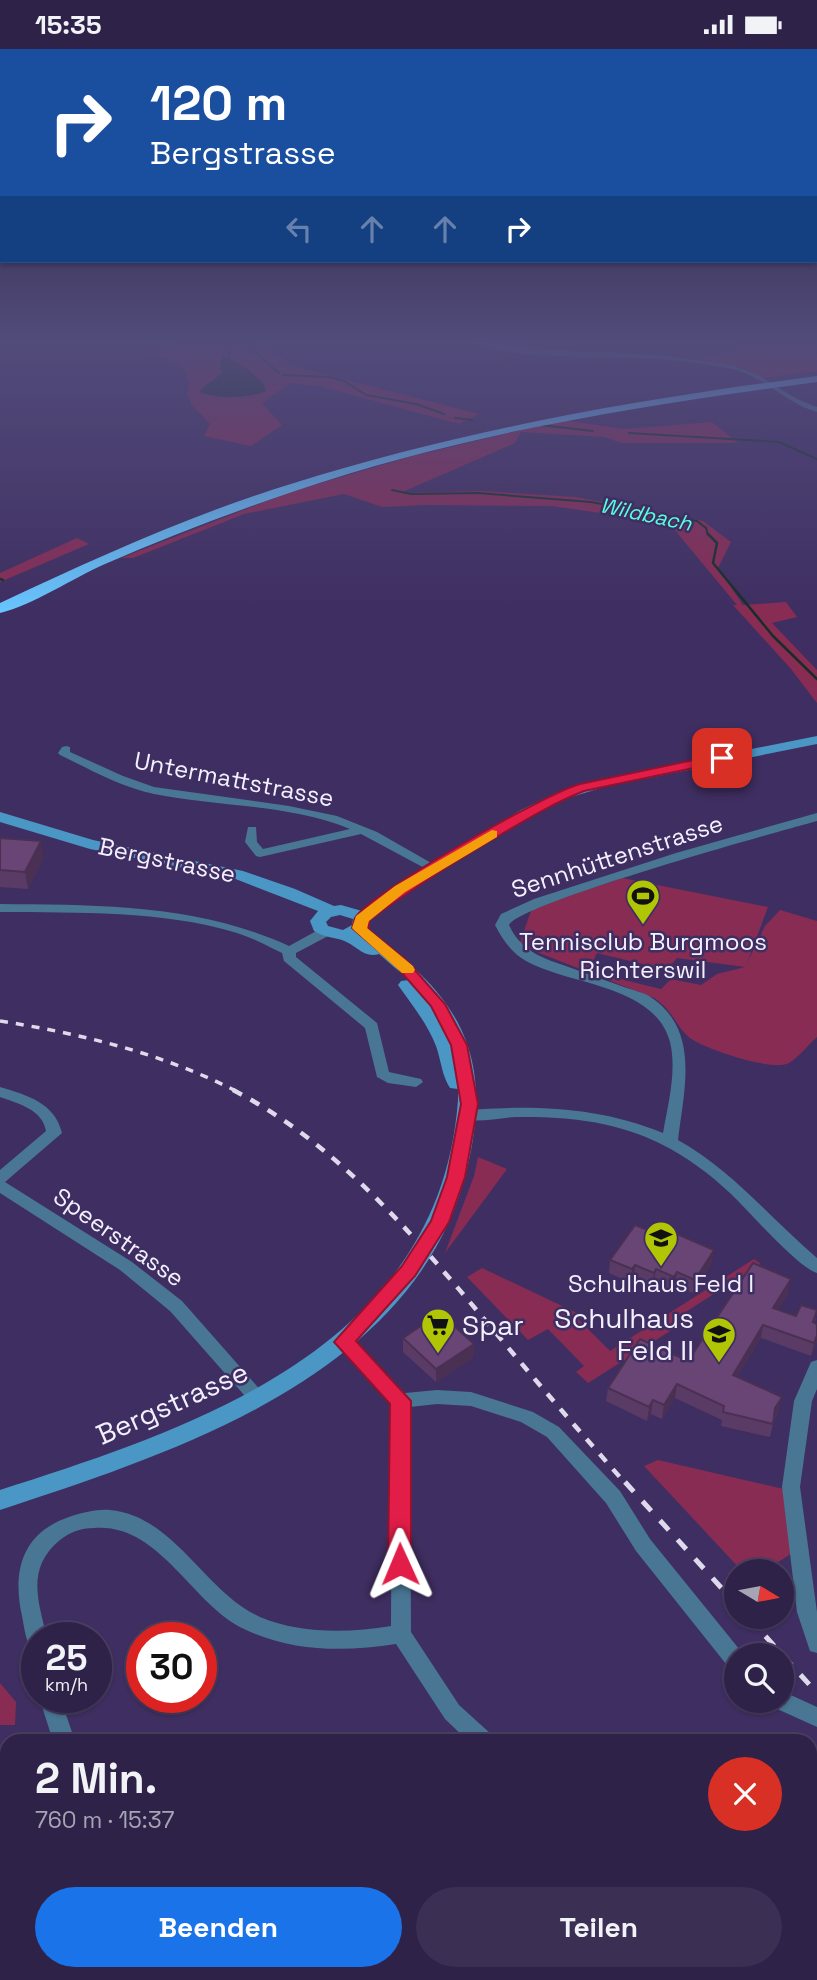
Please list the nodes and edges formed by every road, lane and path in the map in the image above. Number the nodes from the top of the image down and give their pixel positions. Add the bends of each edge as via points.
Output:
1 (467, 431) edge
2 (0, 601) edge
3 (817, 740) edge
4 (66, 749) dead end
5 (0, 817) edge
6 (817, 817) edge
7 (0, 828) edge
8 (252, 830) dead end
9 (362, 830) junction
10 (434, 868) junction
11 (400, 889) junction
12 (0, 908) edge
13 (331, 918) junction
14 (356, 927) junction
15 (289, 951) junction
16 (416, 1082) dead end
17 (0, 1092) edge
18 (467, 1115) junction
19 (670, 1140) junction
20 (0, 1178) edge
21 (0, 1187) edge
22 (817, 1267) edge
23 (344, 1342) junction
24 (817, 1367) edge
25 (258, 1399) junction
26 (401, 1401) junction
27 (0, 1500) edge
28 (34, 1622) edge
29 (401, 1634) junction
30 (817, 1644) edge
31 (724, 1646) edge
32 (794, 1706) edge
33 (54, 1713) edge
34 (817, 1717) edge
35 (62, 1734) edge
36 (476, 1734) edge

1 - 2 highway via 364,457 187,516 91,555
3 - 10 main road via 580,788 526,813
4 - 9 street, Untermattstrasse via 64,753 152,789 307,813
5 - 13 main road, Bergstrasse via 90,844 237,874 289,892
6 - 19 street, Sennhüttenstrasse via 539,902 506,917 502,925 517,949 532,959 643,998 671,1023 680,1055
7 - 13 main road, Bergstrasse via 57,846 238,886
8 - 9 street, Untermattstrasse via 251,842 260,853
9 - 10 street, Untermattstrasse
10 - 11 main road
11 - 13 main road
11 - 14 main road
12 - 15 street via 193,921 240,930
13 - 14 main road, Bergstrasse
13 - 14 main road, Bergstrasse via 356,913
13 - 15 street
14 - 18 main road, Bergstrasse via 421,983 453,1030 464,1060
15 - 16 street via 289,958 372,1026 382,1074
17 - 20 street via 44,1109 53,1120 54,1133
18 - 19 street via 583,1116
18 - 23 main road, Bergstrasse via 456,1177 429,1243 391,1293
19 - 22 street via 725,1180
21 - 25 street, Speerstrasse via 126,1266 176,1306
23 - 25 main road, Bergstrasse
23 - 26 street
24 - 30 street via 803,1401 791,1487 805,1603
25 - 27 main road, Bergstrasse via 192,1433
26 - 29 street
26 - 31 street via 471,1398 553,1431 613,1497 643,1545
28 - 29 street via 26,1580 29,1560 43,1541 65,1525 99,1517 125,1519 142,1528 217,1600 247,1621 280,1634 364,1641
29 - 36 street via 452,1712
32 - 34 street
33 - 35 street

